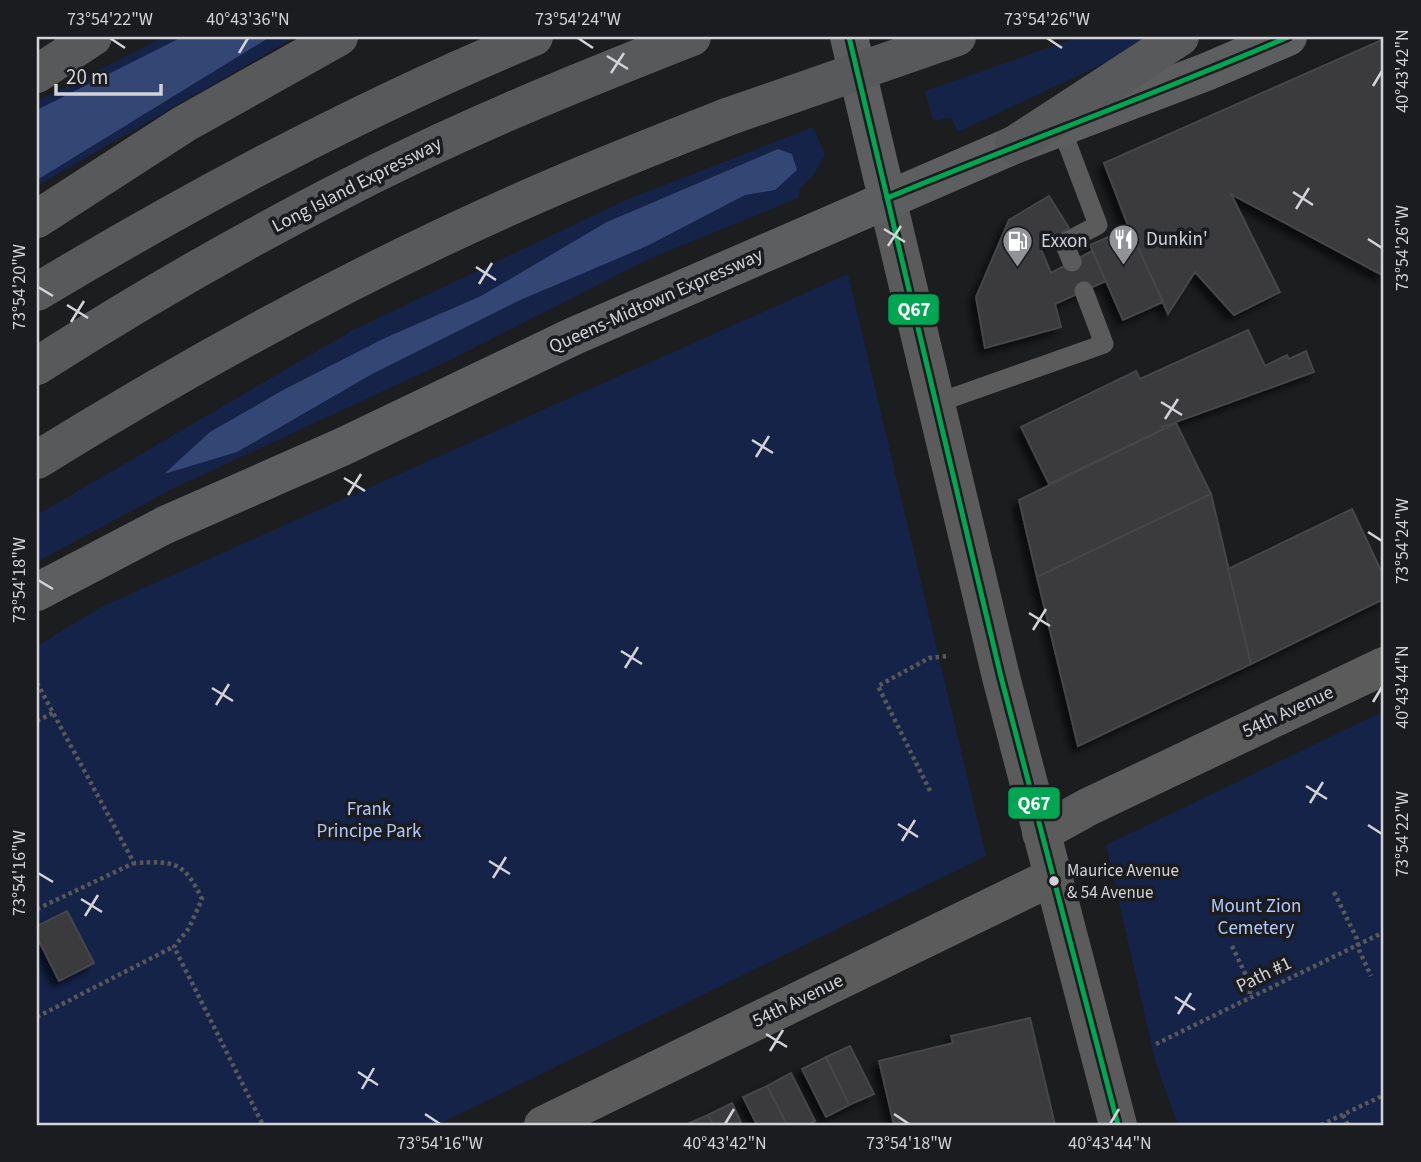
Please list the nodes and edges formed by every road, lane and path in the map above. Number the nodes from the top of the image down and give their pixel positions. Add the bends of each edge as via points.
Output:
1 (75, 37) edge
2 (93, 37) edge
3 (339, 37) edge
4 (534, 37) edge
5 (692, 37) edge
6 (849, 37) edge
7 (957, 37) edge
8 (1180, 37) edge
9 (1288, 37) edge
10 (37, 54) edge
11 (37, 74) edge
12 (1061, 127) junction
13 (1014, 145) junction
14 (887, 198) junction
15 (37, 219) edge
16 (1072, 262) dead end
17 (1084, 291) dead end
18 (37, 292) edge
19 (37, 366) edge
20 (937, 403) junction
21 (37, 460) edge
22 (37, 592) edge
23 (948, 656) dead end
24 (1384, 666) edge
25 (37, 683) edge
26 (53, 713) junction
27 (37, 721) edge
28 (930, 791) dead end
29 (1041, 833) junction
30 (134, 863) junction
31 (1052, 877) junction
32 (1334, 892) dead end
33 (37, 909) edge
34 (1384, 932) edge
35 (1358, 945) junction
36 (1232, 946) dead end
37 (174, 947) junction
38 (1371, 976) dead end
39 (1249, 998) junction
40 (37, 1017) edge
41 (1156, 1044) dead end
42 (1384, 1095) edge
43 (1343, 1115) junction
44 (263, 1125) edge
45 (543, 1125) edge
46 (1118, 1125) edge
47 (1321, 1125) edge
48 (1349, 1125) edge

1 - 10 main road
2 - 11 highway
3 - 15 highway via 184,124
4 - 18 highway via 307,140
5 - 19 highway, Long Island Expressway via 527,104 338,192 113,317
6 - 14 main road
7 - 21 highway, bridge via 727,117 520,201 232,345
8 - 13 highway
9 - 12 main road, Queens-Midtown Expressway
12 - 13 main road, Queens-Midtown Expressway
12 - 16 lane via 1098,225 1064,243
13 - 14 main road, Queens-Midtown Expressway
14 - 20 street
14 - 22 main road, Queens-Midtown Expressway via 165,525
17 - 20 lane via 1104,344
20 - 29 street
23 - 28 path via 929,657 878,686
24 - 29 street, 54th Avenue
25 - 26 path
26 - 27 path
26 - 30 path
29 - 31 street
30 - 33 path
30 - 37 path via 176,865 191,877 202,899
31 - 45 street, 54th Avenue
31 - 46 street
32 - 35 path
34 - 35 path, Path #1
35 - 38 path
35 - 39 path, Path #1
36 - 39 path via 1251,986
37 - 40 path
37 - 44 path
39 - 41 path, Path #1
42 - 43 path
43 - 47 path
43 - 48 path

